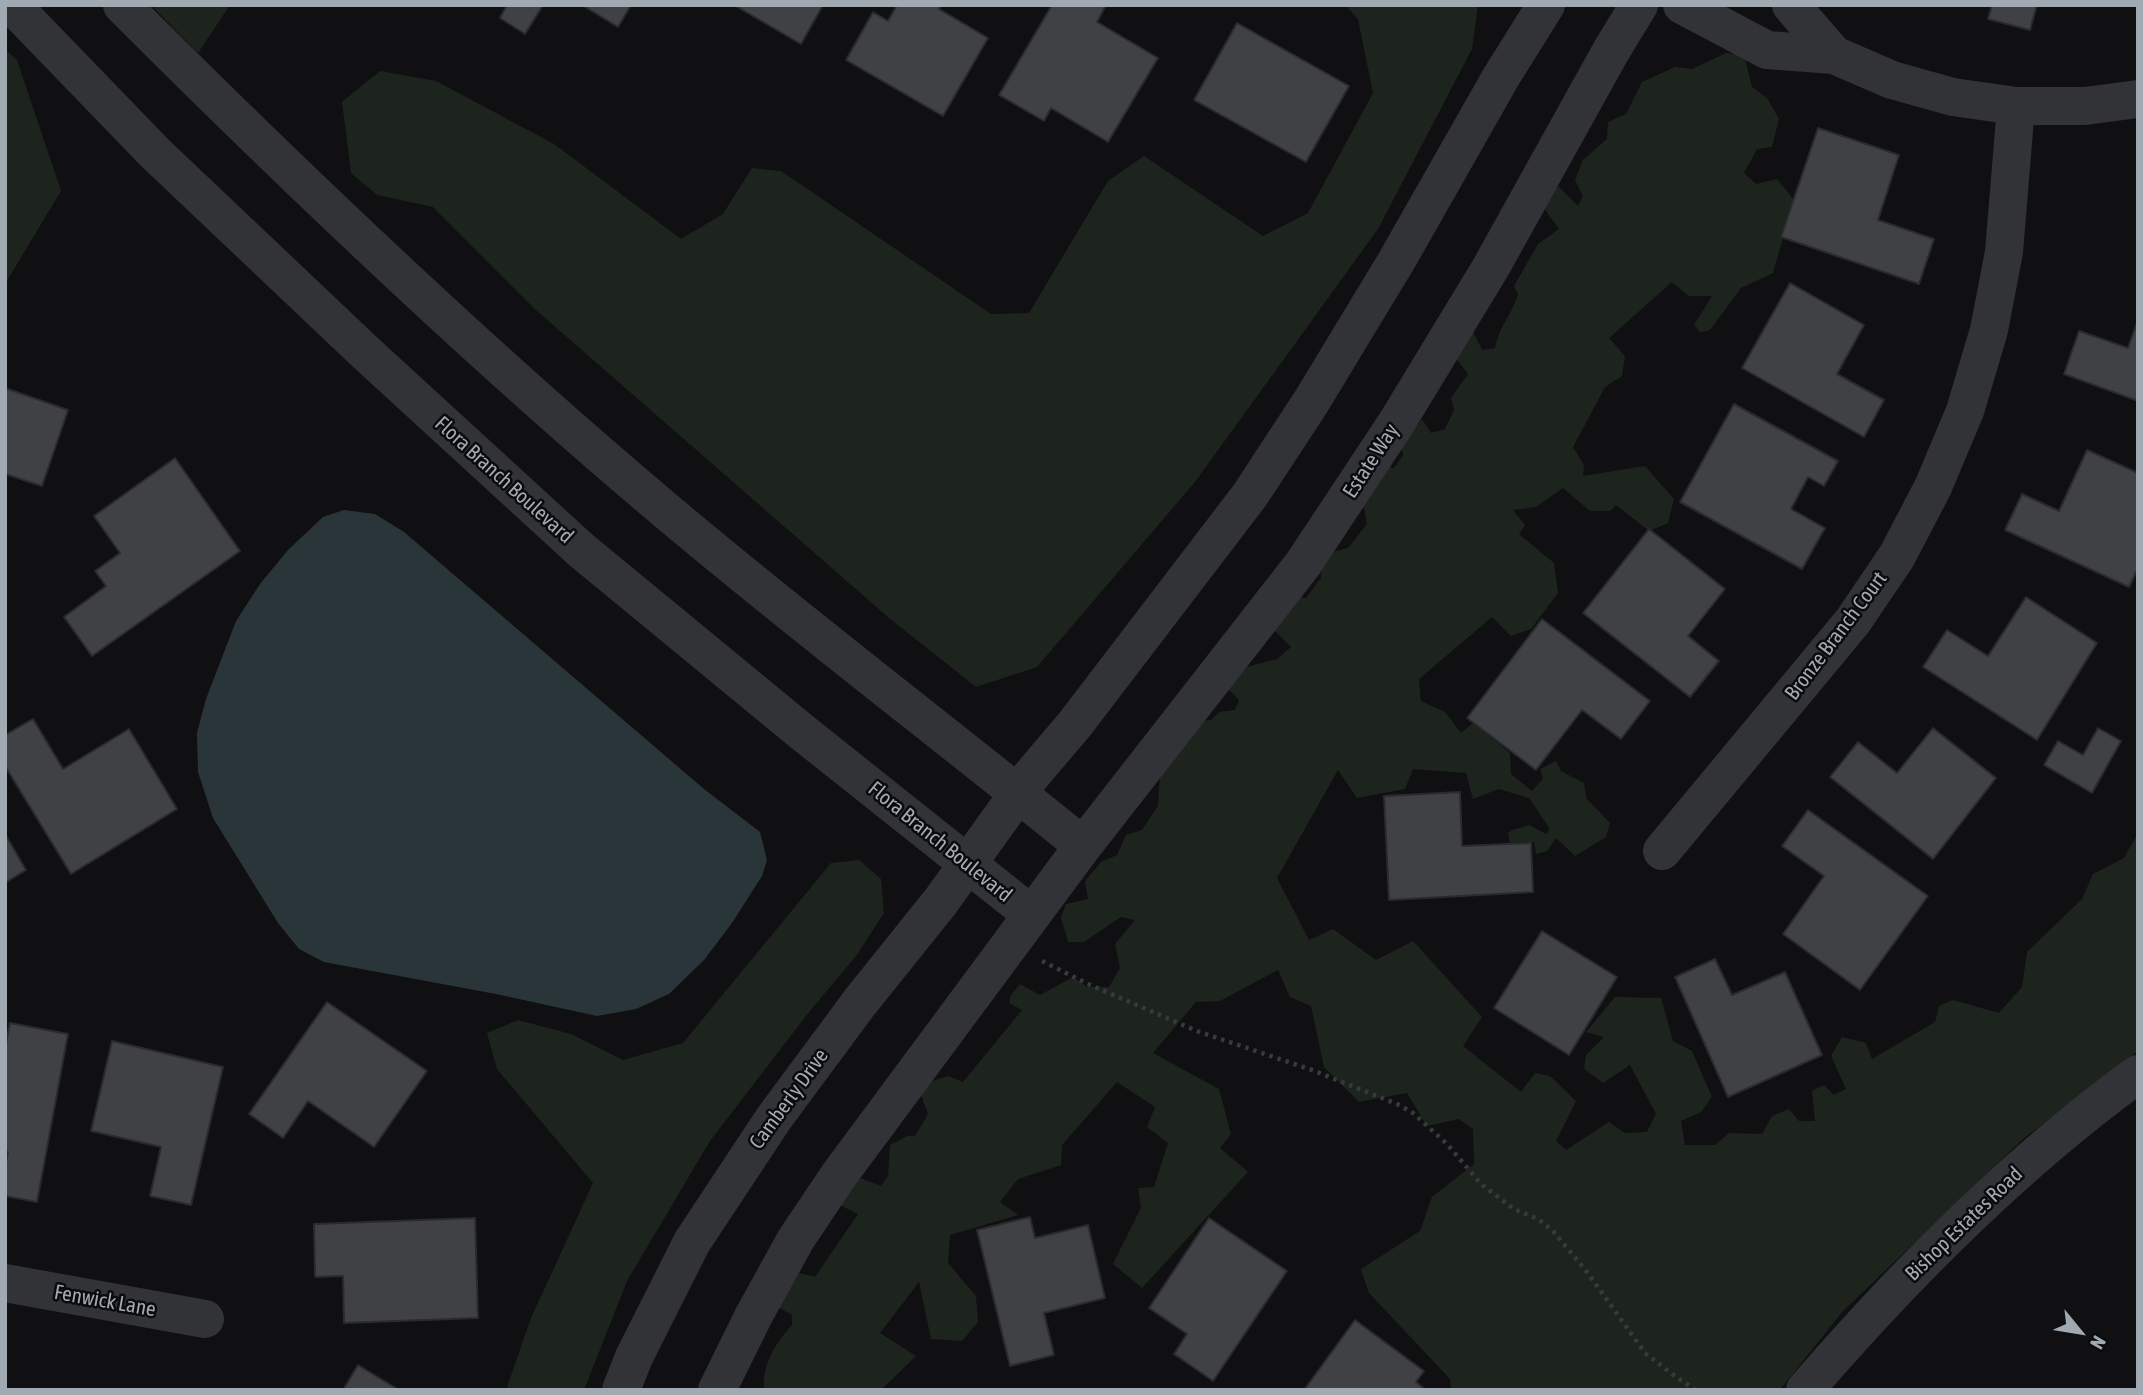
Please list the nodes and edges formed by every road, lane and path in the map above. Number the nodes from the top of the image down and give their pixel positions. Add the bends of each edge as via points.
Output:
1 (12, 5) edge
2 (122, 5) edge
3 (1546, 5) edge
4 (1639, 5) edge
5 (1682, 5) edge
6 (1791, 5) edge
7 (1834, 55) junction
8 (2138, 99) edge
9 (2016, 106) junction
10 (1018, 794) junction
11 (1083, 846) junction
12 (1662, 851) dead end
13 (967, 865) junction
14 (1022, 927) junction
15 (2138, 1074) edge
16 (5, 1283) edge
17 (205, 1320) dead end
18 (621, 1390) edge
19 (718, 1390) edge
20 (1696, 1390) edge
21 (1805, 1390) edge

1 - 13 street, Flora Branch Boulevard via 155,153 581,550
2 - 10 street via 457,329 668,513
3 - 10 street via 1397,260 1251,495
4 - 11 street, Estate Way via 1390,433 1303,564
5 - 7 street via 1767,50
6 - 7 street
7 - 9 street via 1892,80 1941,94
8 - 9 street via 2085,106
9 - 12 street, Bronze Branch Court via 2004,252 1989,330 1965,411 1933,488 1853,621
10 - 11 street
10 - 13 street, Camberly Drive
11 - 14 street, Estate Way
13 - 14 street, Flora Branch Boulevard
13 - 18 street, Camberly Drive via 774,1118 692,1241
14 - 19 street via 796,1239
14 - 20 path via 1048,965 1198,1031 1312,1070 1413,1113 1481,1184 1553,1231 1646,1353
15 - 21 street, Bishop Estates Road via 2039,1151 1944,1241
16 - 17 street, Fenwick Lane

